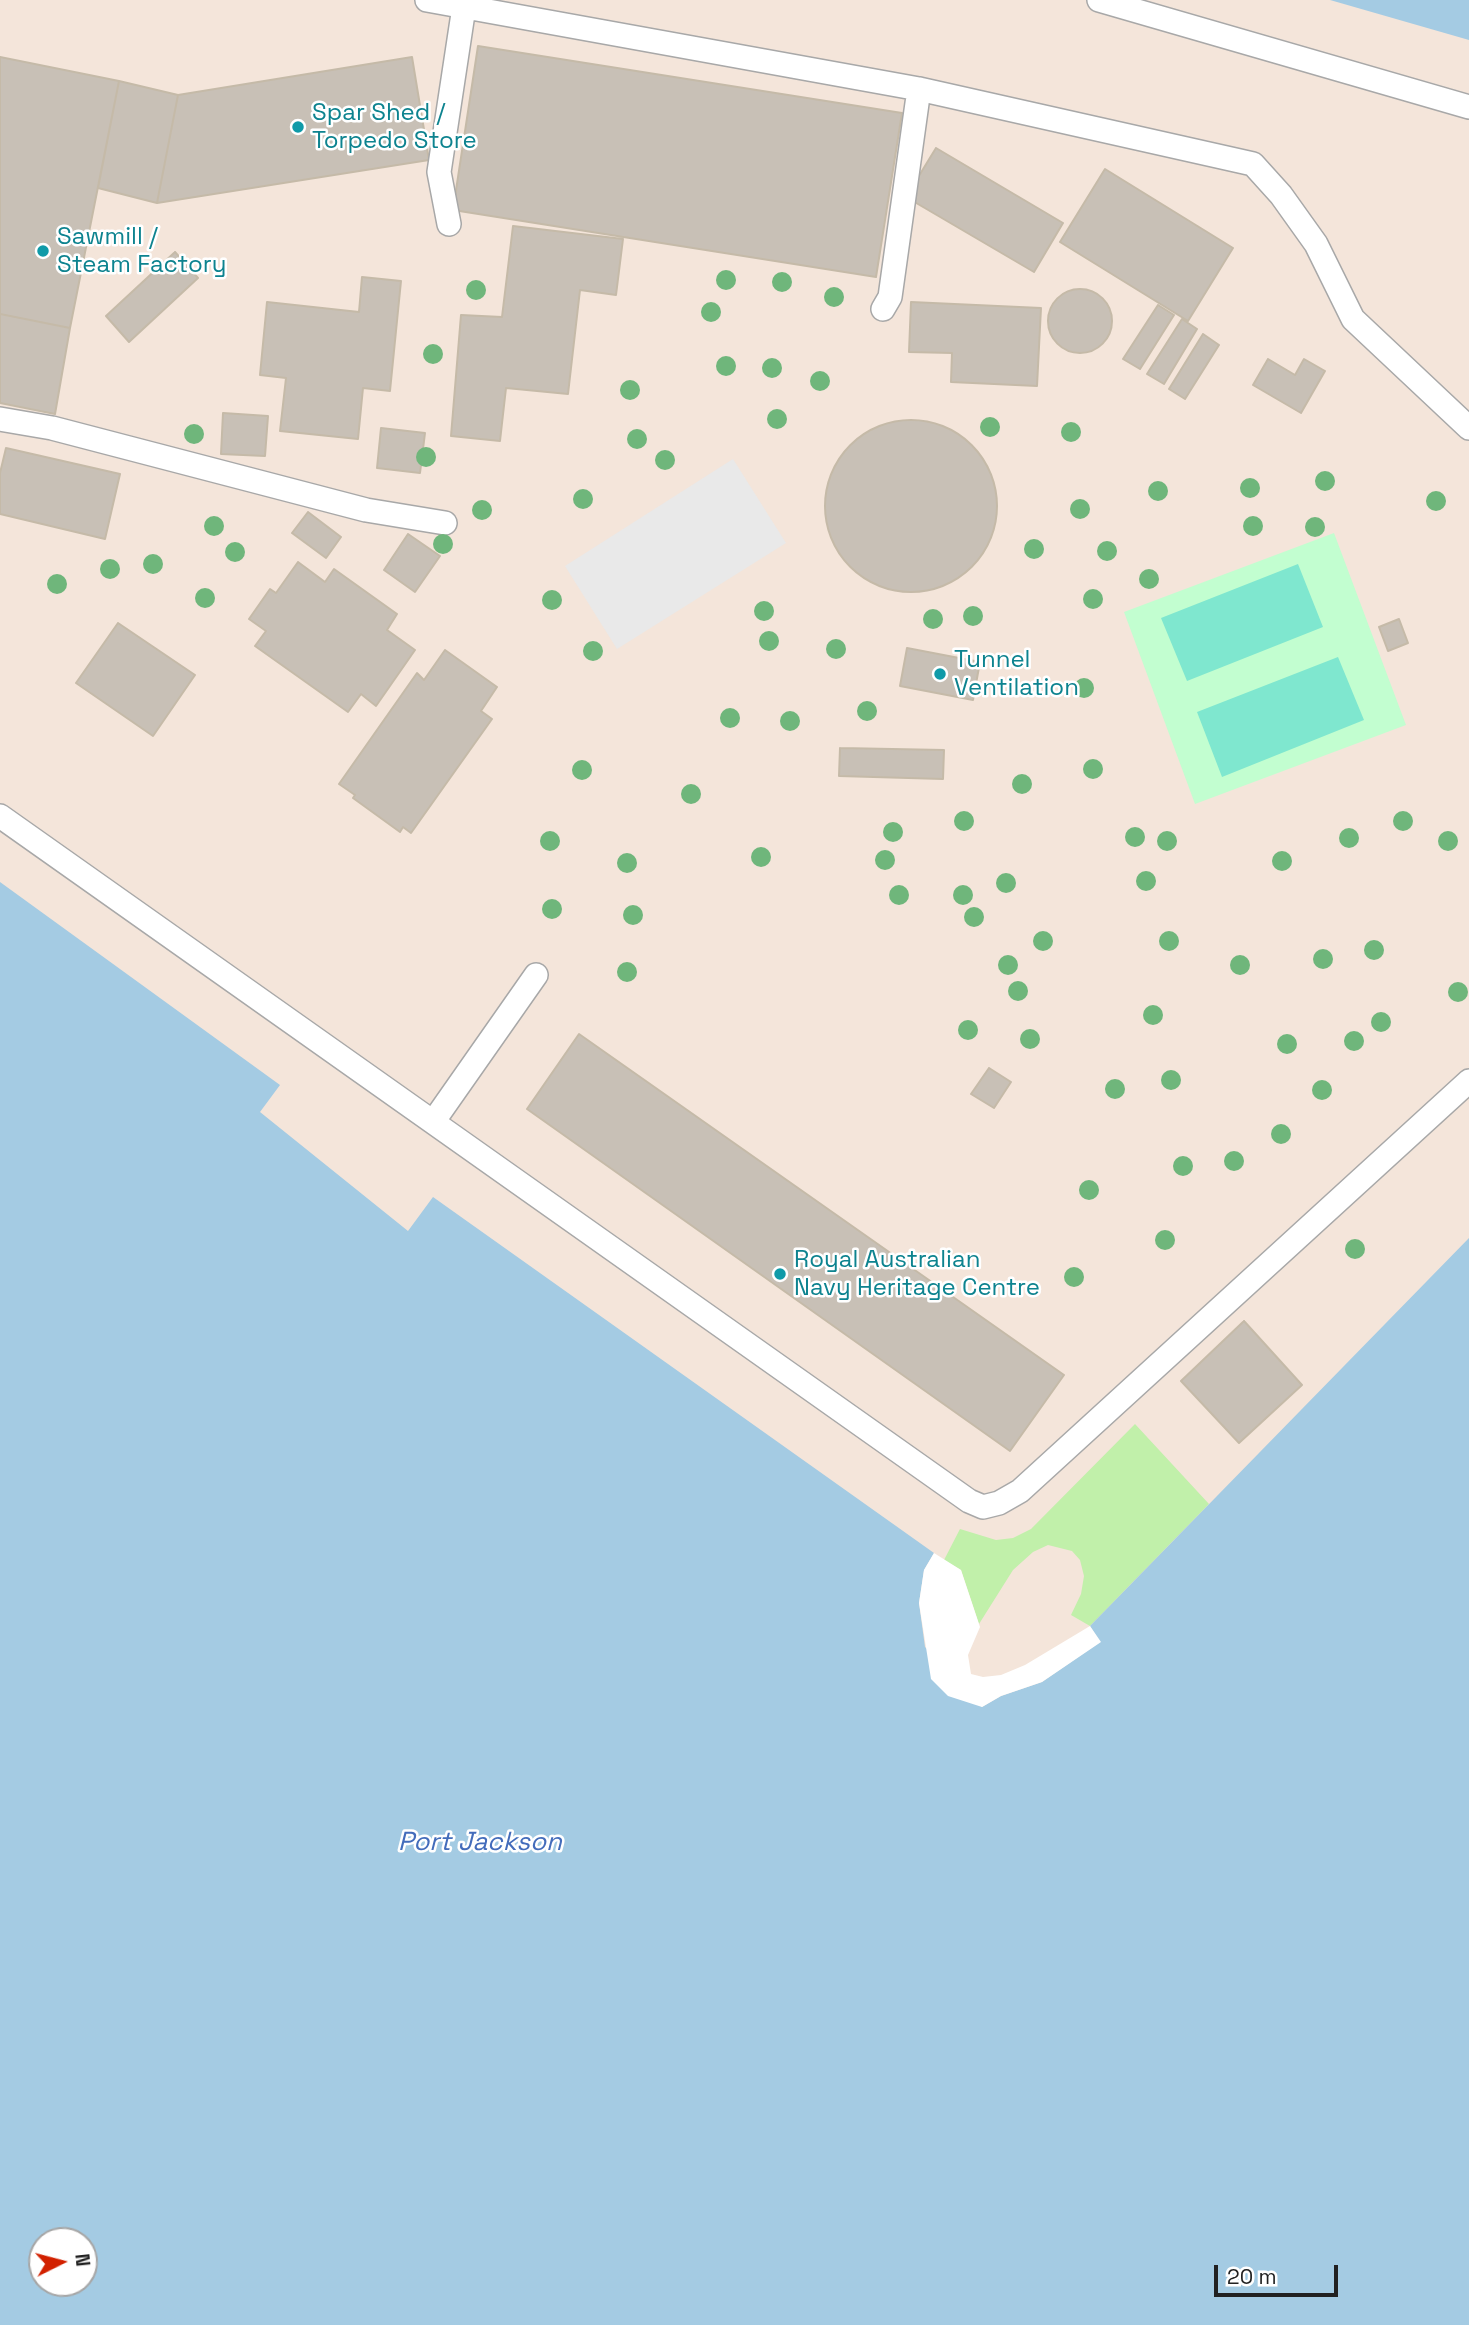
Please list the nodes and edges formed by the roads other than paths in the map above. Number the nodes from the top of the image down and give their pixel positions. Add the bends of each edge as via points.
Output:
1 (427, 0) edge
2 (1099, 0) edge
3 (464, 7) junction
4 (919, 89) junction
5 (1469, 107) edge
6 (450, 224) dead end
7 (883, 309) dead end
8 (0, 419) edge
9 (1469, 428) edge
10 (445, 523) dead end
11 (0, 816) edge
12 (536, 975) dead end
13 (1469, 1081) edge
14 (433, 1122) junction

1 - 3 lane
2 - 5 lane
3 - 4 lane
3 - 6 lane via 439,172
4 - 7 lane via 890,297
4 - 9 lane via 1253,164 1316,244 1353,319
8 - 10 lane via 52,428 366,510
11 - 14 lane
12 - 14 lane
13 - 14 lane via 1020,1491 983,1507

